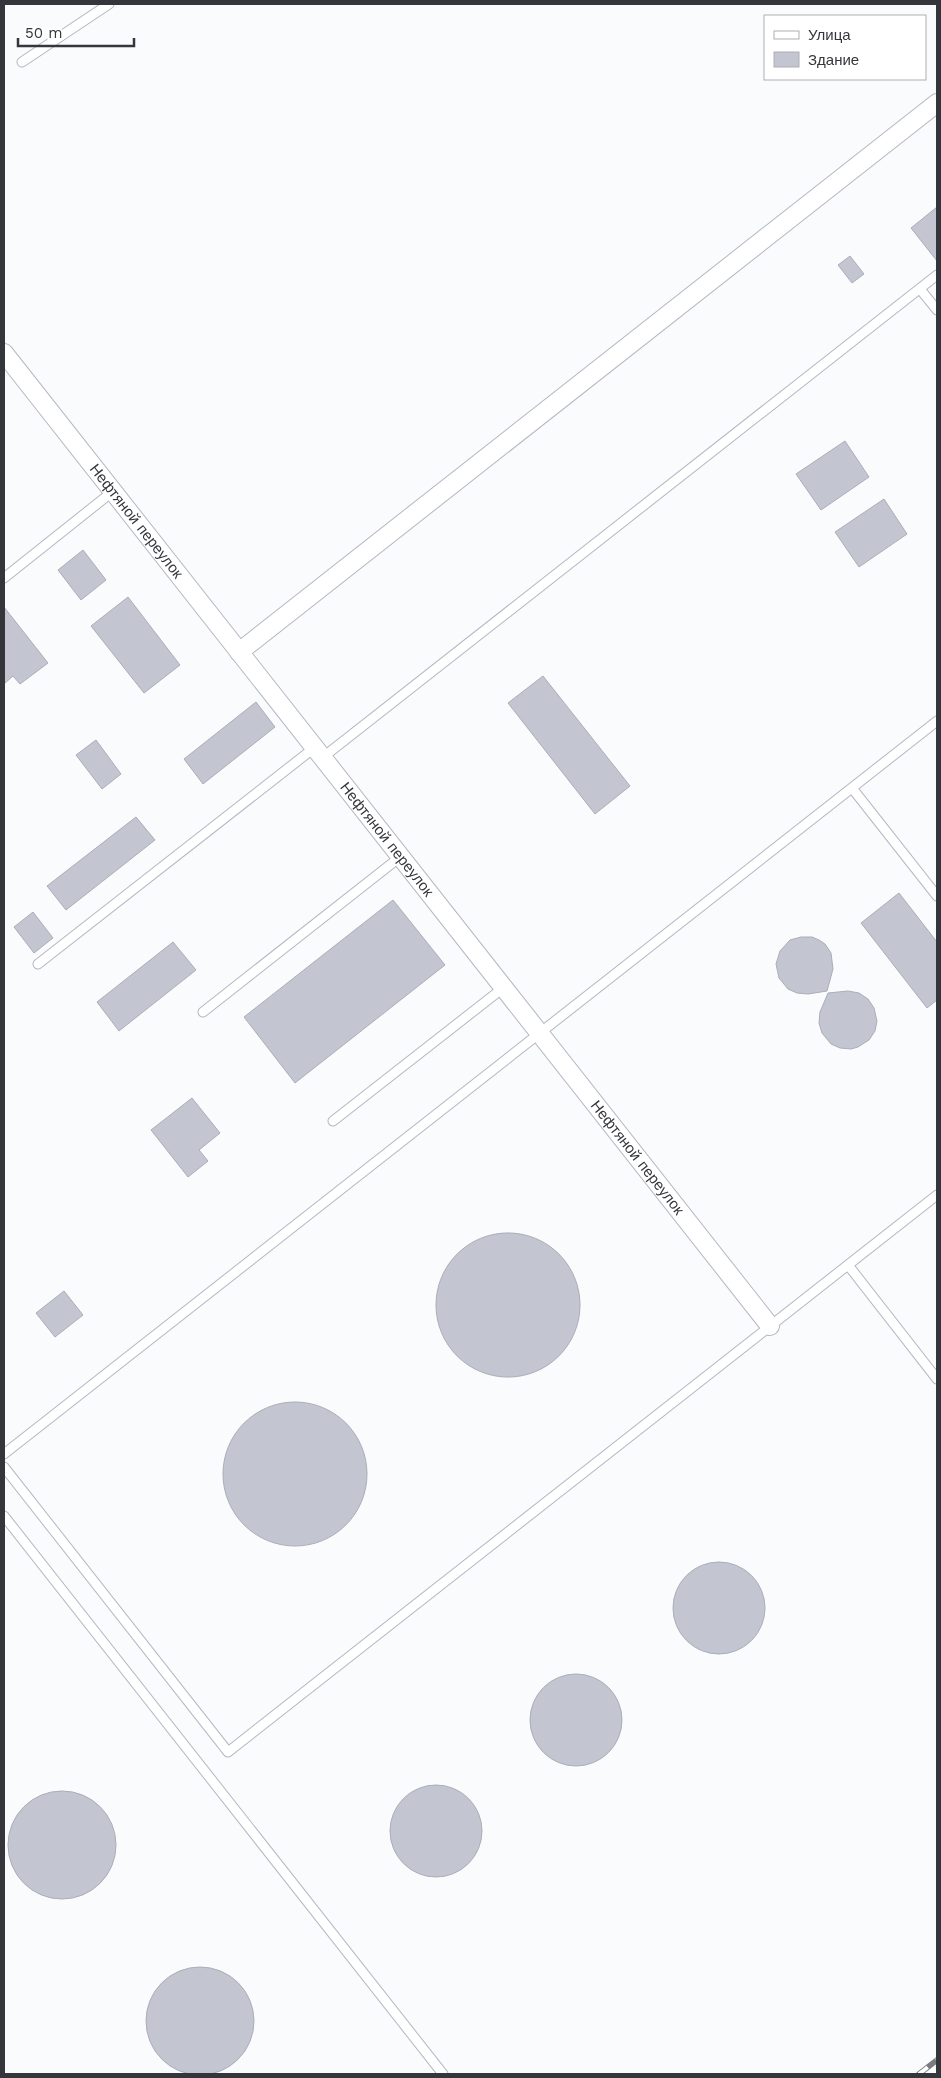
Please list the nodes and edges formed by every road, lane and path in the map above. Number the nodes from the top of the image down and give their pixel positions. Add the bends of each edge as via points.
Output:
1 (109, 4) edge
2 (22, 62) dead end
3 (937, 104) edge
4 (937, 275) edge
5 (920, 289) junction
6 (937, 310) edge
7 (4, 353) edge
8 (112, 492) junction
9 (4, 578) edge
10 (238, 652) junction
11 (937, 720) edge
12 (318, 753) junction
13 (852, 788) junction
14 (400, 857) junction
15 (937, 896) edge
16 (38, 964) dead end
17 (503, 988) junction
18 (203, 1012) dead end
19 (539, 1033) junction
20 (333, 1121) dead end
21 (937, 1195) edge
22 (848, 1265) junction
23 (770, 1326) junction
24 (937, 1379) edge
25 (4, 1454) edge
26 (4, 1467) edge
27 (4, 1516) edge
28 (443, 2074) edge

1 - 2 lane
3 - 10 street
4 - 5 lane
5 - 6 lane
5 - 12 lane
7 - 8 street, Нефтяной переулок
8 - 9 lane
8 - 10 street, Нефтяной переулок
10 - 12 street, Нефтяной переулок
11 - 13 lane
12 - 14 street, Нефтяной переулок
12 - 16 lane
13 - 15 lane
13 - 19 lane
14 - 17 street, Нефтяной переулок
14 - 18 lane
17 - 19 street, Нефтяной переулок
17 - 20 lane
19 - 23 street, Нефтяной переулок
19 - 25 lane
21 - 22 lane
22 - 23 lane
22 - 24 lane
23 - 26 lane via 228,1752
27 - 28 lane

